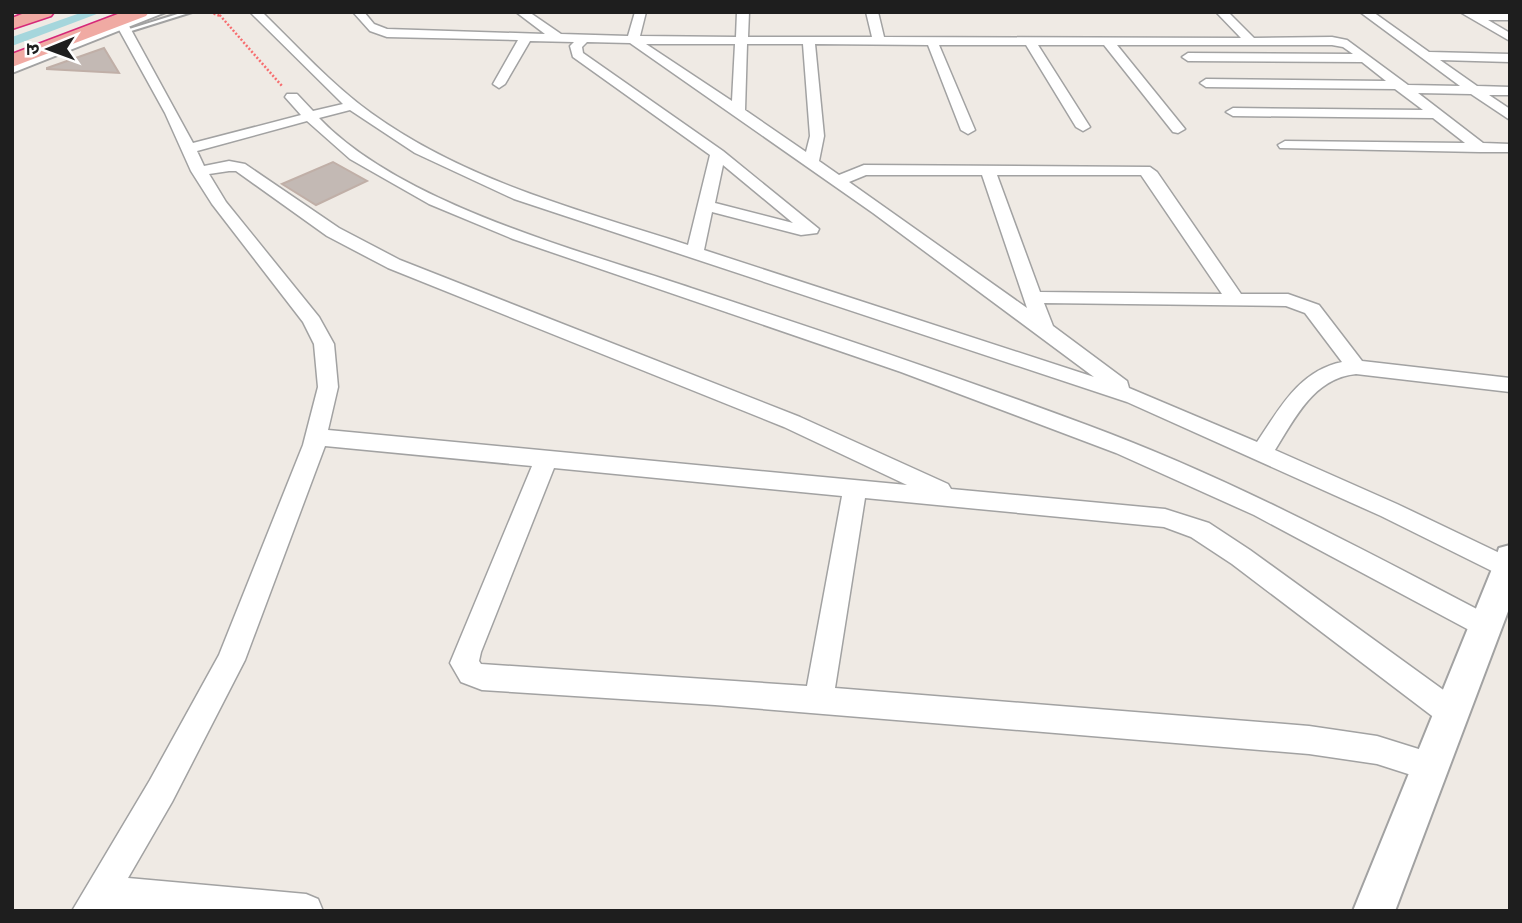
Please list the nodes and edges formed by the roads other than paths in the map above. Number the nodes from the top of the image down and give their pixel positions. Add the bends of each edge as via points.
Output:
1 (45, 12) edge
2 (159, 12) edge
3 (190, 12) edge
4 (255, 12) edge
5 (358, 12) edge
6 (521, 12) edge
7 (641, 12) edge
8 (743, 12) edge
9 (872, 12) edge
10 (1221, 12) edge
11 (1366, 12) edge
12 (1469, 15) edge
13 (1510, 17) edge
14 (130, 23) edge
15 (12, 24) edge
16 (526, 37) junction
17 (558, 38) junction
18 (1510, 38) edge
19 (584, 39) junction
20 (633, 40) junction
21 (741, 40) junction
22 (809, 40) junction
23 (1106, 40) junction
24 (879, 41) junction
25 (932, 41) junction
26 (1030, 41) junction
27 (1251, 41) junction
28 (1426, 56) junction
29 (1188, 57) dead end
30 (1364, 58) junction
31 (1510, 58) edge
32 (12, 61) edge
33 (12, 68) edge
34 (1206, 83) dead end
35 (499, 84) dead end
36 (1399, 87) junction
37 (1473, 90) junction
38 (1510, 91) edge
39 (292, 97) road end
40 (331, 110) junction
41 (738, 110) junction
42 (1233, 112) dead end
43 (1434, 114) junction
44 (1510, 116) edge
45 (1083, 127) dead end
46 (1178, 129) dead end
47 (968, 130) dead end
48 (1285, 145) dead end
49 (1480, 148) junction
50 (1510, 148) edge
51 (188, 149) junction
52 (718, 153) junction
53 (811, 162) junction
54 (990, 170) junction
55 (199, 171) junction
56 (837, 181) junction
57 (707, 206) junction
58 (695, 252) junction
59 (1033, 297) junction
60 (1234, 299) junction
61 (1044, 329) junction
62 (1356, 367) junction
63 (1510, 386) edge
64 (1134, 397) junction
65 (316, 437) junction
66 (1261, 454) junction
67 (546, 459) junction
68 (855, 488) junction
69 (956, 497) junction
70 (1499, 588) edge
71 (818, 700) junction
72 (1450, 712) junction
73 (1430, 766) junction
74 (94, 901) edge
75 (306, 911) edge
76 (1374, 911) edge

1 - 15 highway
2 - 14 street
3 - 14 lane
4 - 40 street
5 - 16 street via 369,26 387,33
6 - 17 street
7 - 20 street
8 - 21 street
9 - 24 street
10 - 27 street
11 - 28 street
12 - 13 street
12 - 18 street
14 - 32 highway
14 - 33 street
14 - 51 street
16 - 17 street
16 - 35 street
17 - 19 street
19 - 20 street
19 - 52 street via 576,46 577,54
20 - 21 street
20 - 41 street
21 - 22 street
21 - 41 street
22 - 24 street
22 - 53 street via 817,136
23 - 26 street
23 - 27 street
23 - 46 street
24 - 25 street
25 - 26 street
25 - 47 street
26 - 45 street
27 - 30 street via 1339,42
28 - 31 street
28 - 37 street
29 - 30 street
30 - 36 street
34 - 36 street
36 - 37 street
36 - 43 street
37 - 38 street
37 - 44 street
39 - 40 street
40 - 51 street
40 - 58 street via 382,126 520,196
40 - 70 street via 366,163 415,191 523,237 826,339 1128,449 1262,506
41 - 53 street
42 - 43 street
43 - 49 street
48 - 49 street
49 - 50 street
51 - 55 street
52 - 57 street
52 - 57 street via 811,229
53 - 56 street
54 - 56 street via 864,170
54 - 59 street
54 - 60 street via 1145,170
55 - 65 street via 312,321 324,344 328,387
55 - 69 street via 240,167 296,209 394,264 792,422
56 - 61 street
57 - 58 street
58 - 64 street
59 - 60 street
59 - 61 street
60 - 62 street via 1306,305
61 - 64 street
62 - 63 street
62 - 66 street via 1318,378
64 - 66 street
65 - 67 street
65 - 74 street via 231,660 161,791
66 - 70 street via 1389,510
67 - 68 street
67 - 71 street via 467,652 464,663 471,673
68 - 69 street
68 - 71 street
69 - 72 street via 1165,518 1200,530
70 - 72 street
71 - 73 street via 1308,740 1377,750
72 - 73 street
73 - 76 street
74 - 75 street

